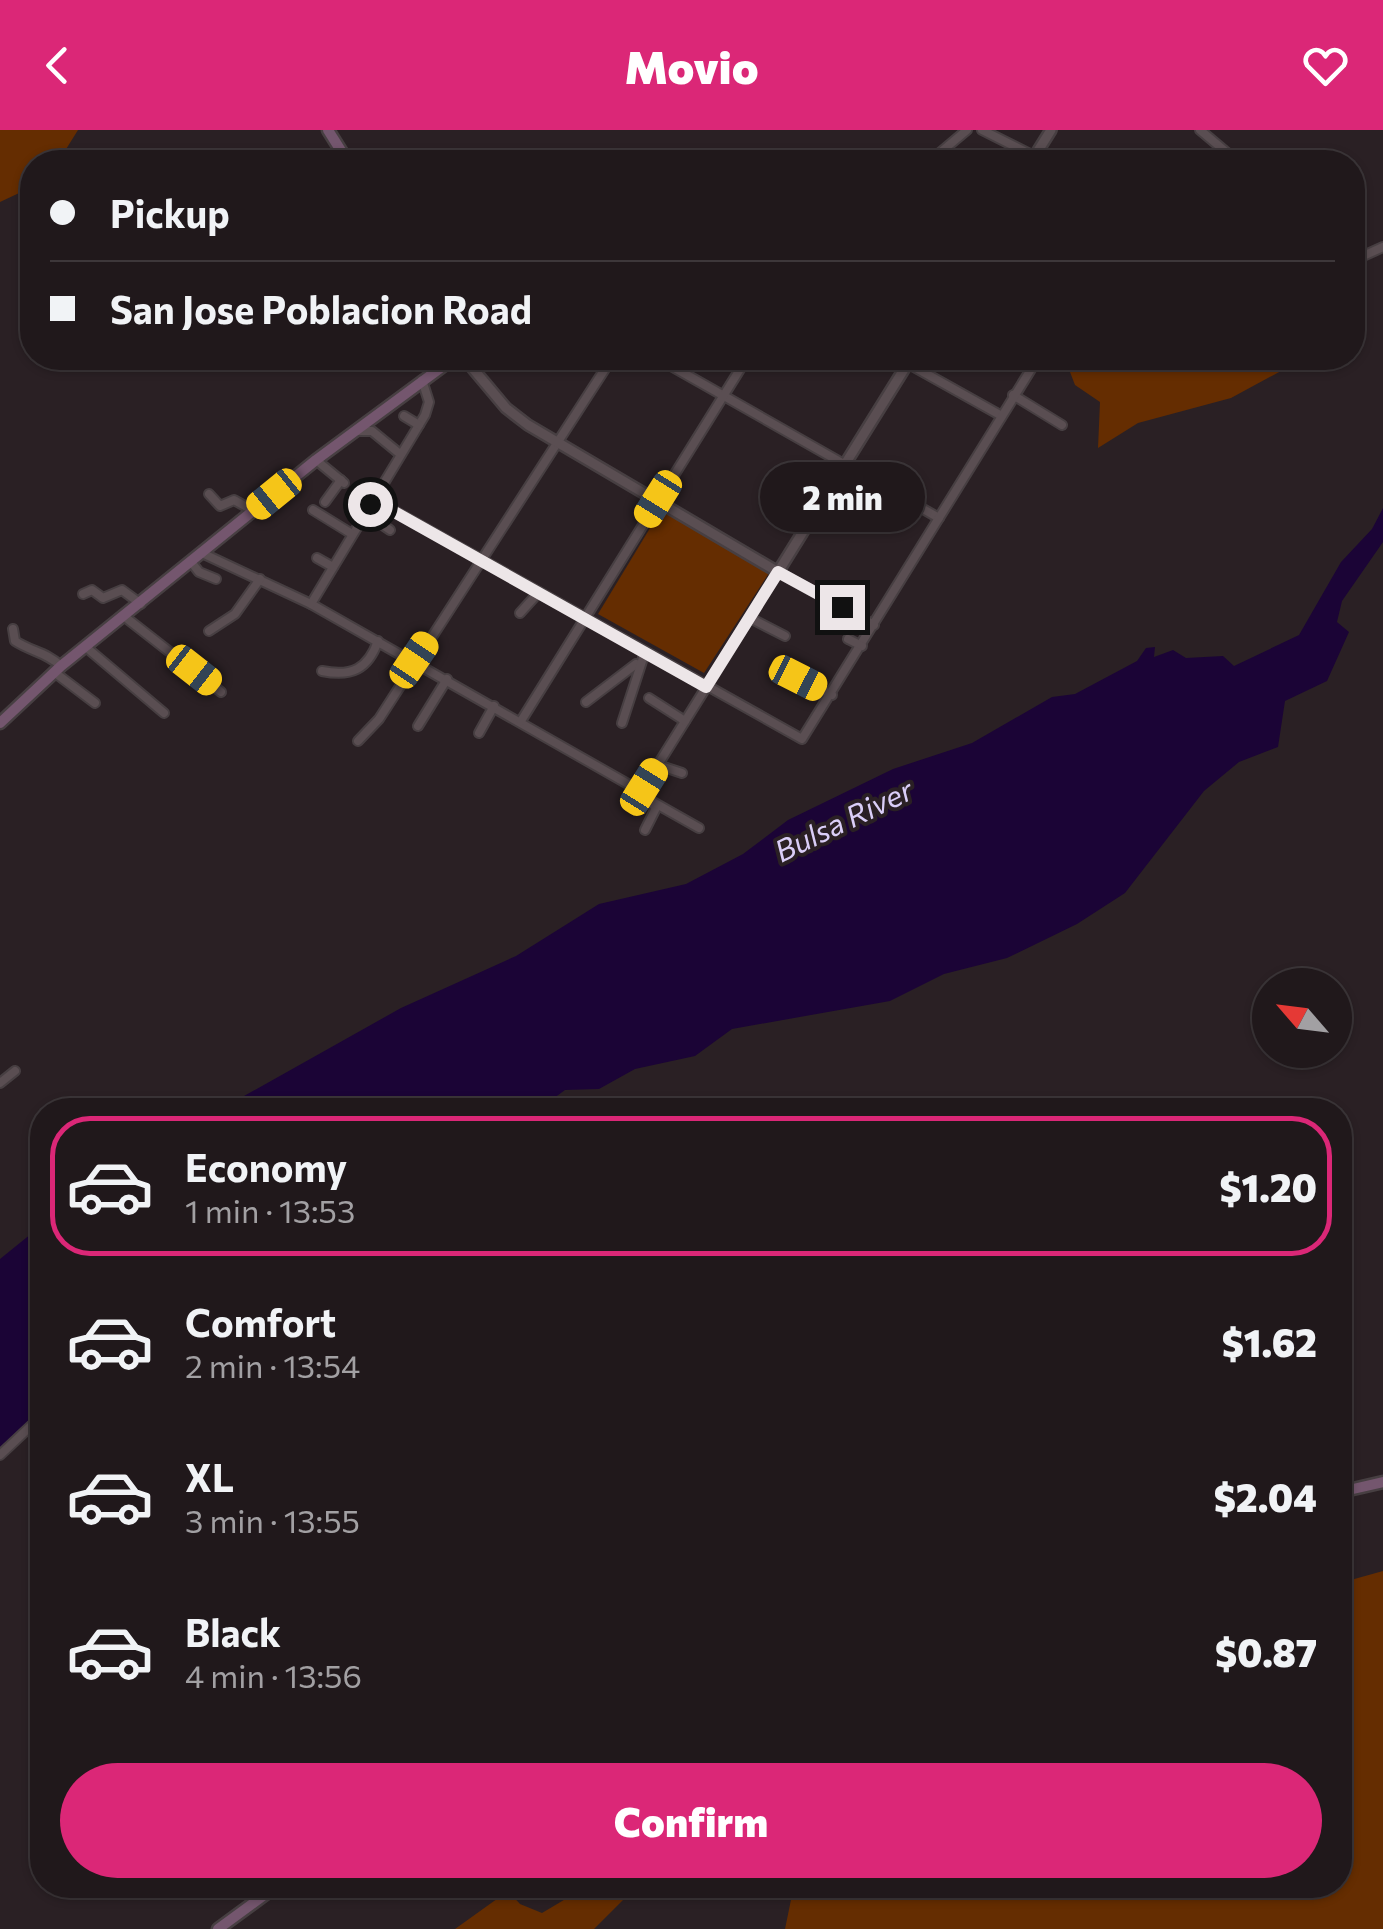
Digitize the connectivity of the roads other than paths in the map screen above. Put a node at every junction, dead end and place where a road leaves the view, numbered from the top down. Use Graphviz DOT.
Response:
graph roads {
  1 [pos="967,130"];
  2 [pos="982,130"];
  3 [pos="1200,130"];
  4 [pos="943,150"];
  5 [pos="1016,150"];
  6 [pos="1224,150"];
  7 [pos="437,370"];
  8 [pos="474,370"];
  9 [pos="604,370"];
  10 [pos="678,370"];
  11 [pos="740,370"];
  12 [pos="900,370"];
  13 [pos="923,370"];
  14 [pos="1030,370"];
  15 [pos="422,380"];
  16 [pos="1013,395"];
  17 [pos="724,396"];
  18 [pos="1000,414"];
  19 [pos="404,416"];
  20 [pos="419,425"];
  21 [pos="1062,425"];
  22 [pos="354,432"];
  23 [pos="556,444"];
  24 [pos="400,454"];
  25 [pos="316,460"];
  26 [pos="846,466"];
  27 [pos="356,493"];
  28 [pos="208,494"];
  29 [pos="658,499"];
  30 [pos="325,502"];
  31 [pos="369,506"];
  32 [pos="254,510"];
  33 [pos="313,510"];
  34 [pos="939,518"];
  35 [pos="390,530"];
  36 [pos="352,534"];
  37 [pos="204,554"];
  38 [pos="317,558"];
  39 [pos="482,559"];
  40 [pos="192,563"];
  41 [pos="333,567"];
  42 [pos="778,572"];
  43 [pos="216,578"];
  44 [pos="260,579"];
  45 [pos="539,592"];
  46 [pos="83,594"];
  47 [pos="141,604"];
  48 [pos="311,604"];
  49 [pos="326,612"];
  50 [pos="520,613"];
  51 [pos="125,617"];
  52 [pos="584,618"];
  53 [pos="750,618"];
  54 [pos="318,622"];
  55 [pos="874,625"];
  56 [pos="13,629"];
  57 [pos="209,632"];
  58 [pos="785,636"];
  59 [pos="848,639"];
  60 [pos="378,640"];
  61 [pos="862,646"];
  62 [pos="87,648"];
  63 [pos="645,652"];
  64 [pos="414,660"];
  65 [pos="639,662"];
  66 [pos="57,669"];
  67 [pos="322,672"];
  68 [pos="798,678"];
  69 [pos="447,679"];
  70 [pos="706,687"];
  71 [pos="221,692"];
  72 [pos="832,696"];
  73 [pos="649,698"];
  74 [pos="586,702"];
  75 [pos="95,703"];
  76 [pos="494,706"];
  77 [pos="164,713"];
  78 [pos="521,721"];
  79 [pos="685,721"];
  80 [pos="0,723"];
  81 [pos="622,723"];
  82 [pos="418,726"];
  83 [pos="479,733"];
  84 [pos="358,741"];
  85 [pos="658,764"];
  86 [pos="682,774"];
  87 [pos="640,790"];
  88 [pos="653,802"];
  89 [pos="699,828"];
  90 [pos="645,830"];
  91 [pos="14,1071"];
  92 [pos="0,1083"];
  93 [pos="30,1426"];
  94 [pos="0,1456"];
  95 [pos="1383,1482"];
  96 [pos="1352,1489"];
  97 [pos="260,1898"];
  98 [pos="218,1929"];
  1 -- 4 [label="street"];
  2 -- 5 [label="street"];
  3 -- 6 [label="street"];
  7 -- 15 [label="main road"];
  8 -- 23 [label="street"];
  9 -- 23 [label="street"];
  10 -- 17 [label="street"];
  11 -- 17 [label="street"];
  12 -- 26 [label="street"];
  13 -- 18 [label="street"];
  14 -- 16 [label="street"];
  15 -- 20 [label="street"];
  15 -- 22 [label="main road"];
  16 -- 18 [label="street"];
  16 -- 21 [label="street"];
  17 -- 26 [label="street"];
  17 -- 29 [label="street"];
  18 -- 34 [label="street"];
  19 -- 20 [label="street"];
  20 -- 24 [label="street"];
  22 -- 24 [label="street"];
  22 -- 25 [label="main road"];
  23 -- 29 [label="street"];
  23 -- 39 [label="street"];
  24 -- 31 [label="street"];
  25 -- 30 [label="street"];
  25 -- 32 [label="main road"];
  26 -- 34 [label="street"];
  26 -- 42 [label="street"];
  27 -- 31 [label="street"];
  28 -- 32 [label="street"];
  29 -- 42 [label="street"];
  29 -- 52 [label="street"];
  31 -- 35 [label="street"];
  31 -- 36 [label="street"];
  31 -- 39 [label="street"];
  32 -- 37 [label="main road"];
  33 -- 36 [label="street"];
  34 -- 55 [label="street"];
  36 -- 41 [label="street"];
  37 -- 40 [label="main road"];
  37 -- 44 [label="street"];
  38 -- 41 [label="street"];
  39 -- 45 [label="street"];
  39 -- 64 [label="street"];
  40 -- 43 [label="street"];
  40 -- 47 [label="main road"];
  41 -- 48 [label="street"];
  42 -- 53 [label="street"];
  42 -- 55 [label="street"];
  44 -- 48 [label="street"];
  44 -- 57 [label="street"];
  45 -- 50 [label="street"];
  45 -- 52 [label="street"];
  46 -- 47 [label="street"];
  47 -- 51 [label="main road"];
  48 -- 49 [label="street"];
  49 -- 54 [label="street"];
  49 -- 60 [label="street"];
  51 -- 62 [label="main road"];
  51 -- 71 [label="street"];
  52 -- 63 [label="street"];
  52 -- 78 [label="street"];
  53 -- 58 [label="street"];
  53 -- 70 [label="street"];
  55 -- 61 [label="street"];
  56 -- 66 [label="street"];
  59 -- 61 [label="street"];
  60 -- 64 [label="street"];
  60 -- 67 [label="street"];
  61 -- 72 [label="street"];
  62 -- 66 [label="main road"];
  62 -- 77 [label="street"];
  63 -- 65 [label="street"];
  63 -- 70 [label="street"];
  64 -- 69 [label="street"];
  64 -- 84 [label="street"];
  65 -- 74 [label="street"];
  65 -- 81 [label="street"];
  66 -- 75 [label="street"];
  66 -- 80 [label="main road"];
  68 -- 72 [label="street"];
  69 -- 76 [label="street"];
  69 -- 82 [label="street"];
  70 -- 72 [label="street"];
  70 -- 79 [label="street"];
  73 -- 79 [label="street"];
  76 -- 78 [label="street"];
  76 -- 83 [label="street"];
  78 -- 87 [label="street"];
  79 -- 85 [label="street"];
  85 -- 86 [label="street"];
  85 -- 87 [label="street"];
  87 -- 88 [label="street"];
  88 -- 89 [label="street"];
  88 -- 90 [label="street"];
  91 -- 92 [label="street"];
  93 -- 94 [label="street"];
  95 -- 96 [label="main road"];
  97 -- 98 [label="main road"];
}
